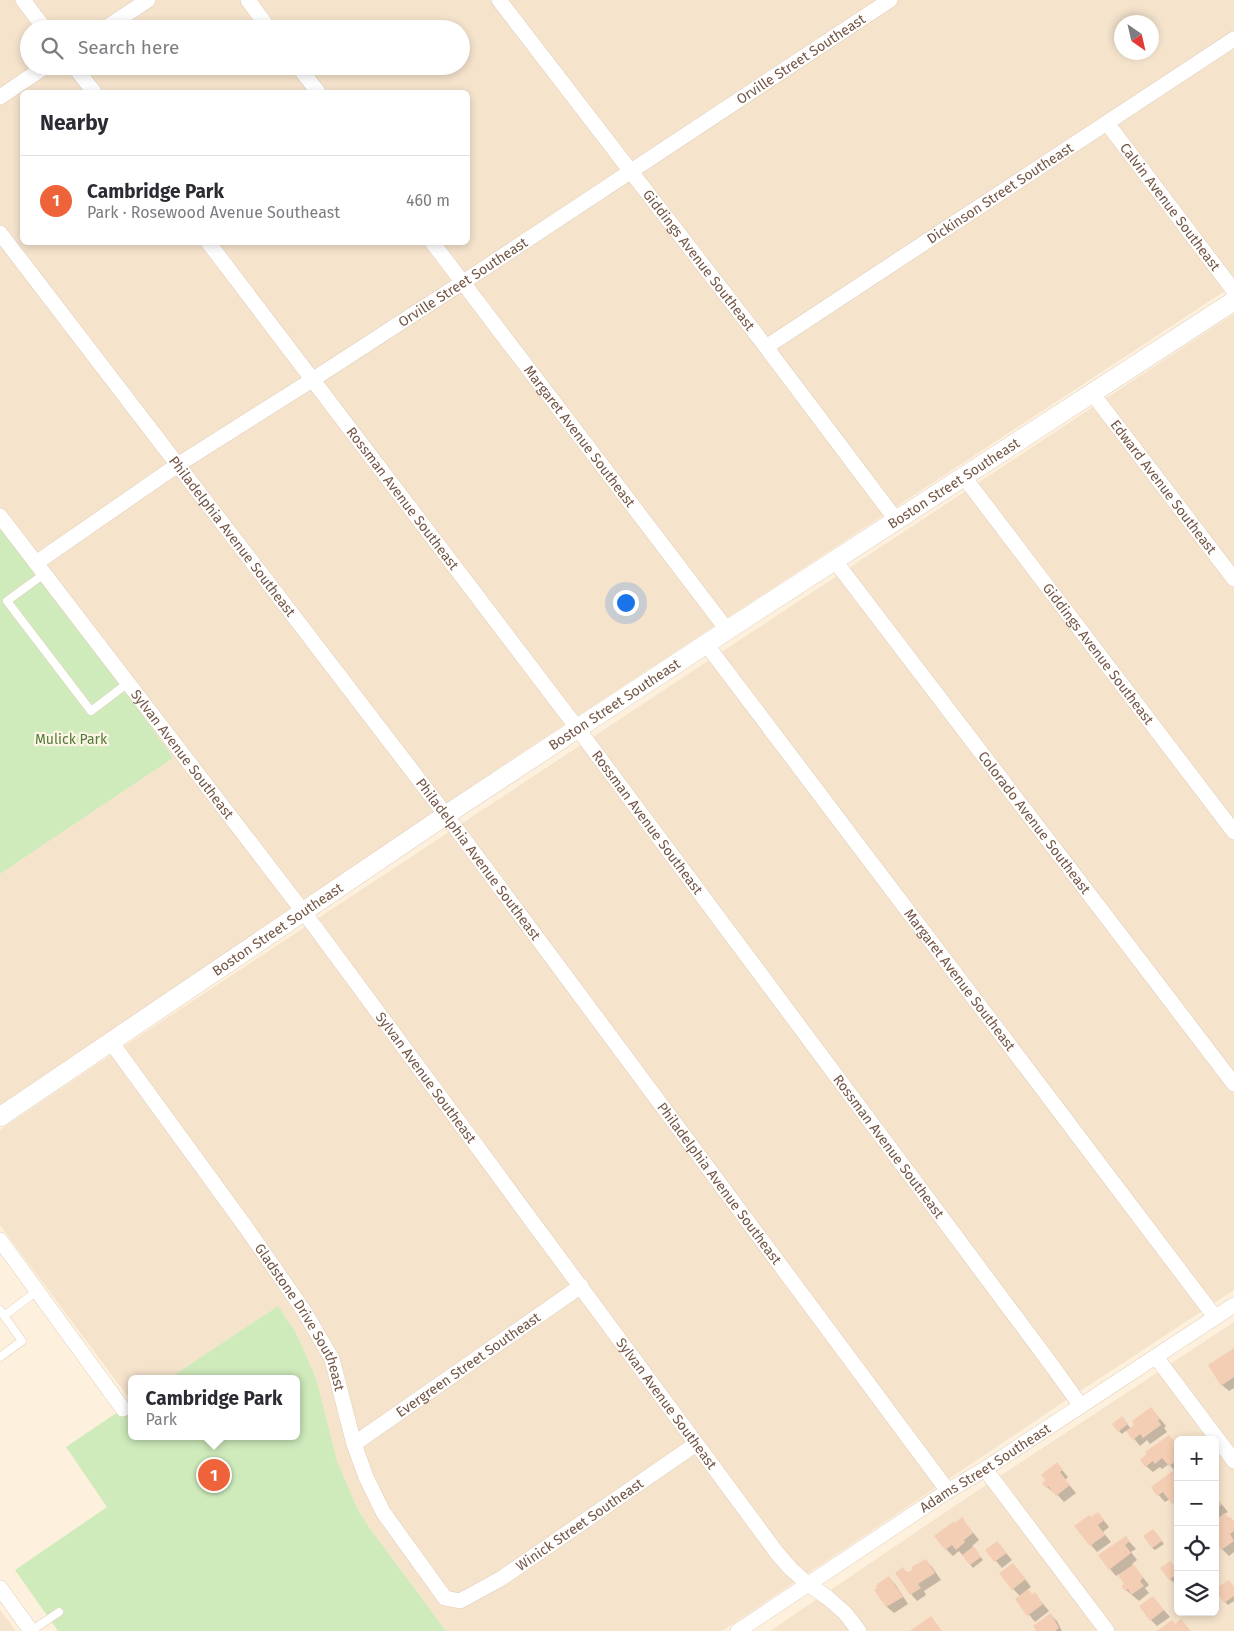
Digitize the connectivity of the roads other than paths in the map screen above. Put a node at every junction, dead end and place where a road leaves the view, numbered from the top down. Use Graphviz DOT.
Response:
graph roads {
  1 [pos="24,0"];
  2 [pos="148,0"];
  3 [pos="248,0"];
  4 [pos="499,0"];
  5 [pos="890,0"];
  6 [pos="38,20"];
  7 [pos="118,20"];
  8 [pos="263,20"];
  9 [pos="1234,39"];
  10 [pos="33,75"];
  11 [pos="81,75"];
  12 [pos="305,75"];
  13 [pos="92,90"];
  14 [pos="316,90"];
  15 [pos="0,97"];
  16 [pos="1107,124"];
  17 [pos="631,171"];
  18 [pos="0,233"];
  19 [pos="210,245"];
  20 [pos="434,245"];
  21 [pos="462,282"];
  22 [pos="1234,291"];
  23 [pos="1234,302"];
  24 [pos="766,347"];
  25 [pos="312,380"];
  26 [pos="1092,393"];
  27 [pos="178,464"];
  28 [pos="964,477"];
  29 [pos="0,516"];
  30 [pos="897,521"];
  31 [pos="835,561"];
  32 [pos="40,568"];
  33 [pos="1234,579"];
  34 [pos="728,631"];
  35 [pos="706,644"];
  36 [pos="128,683"];
  37 [pos="578,729"];
  38 [pos="446,815"];
  39 [pos="1234,832"];
  40 [pos="304,912"];
  41 [pos="111,1042"];
  42 [pos="1234,1084"];
  43 [pos="0,1116"];
  44 [pos="0,1240"];
  45 [pos="581,1286"];
  46 [pos="37,1291"];
  47 [pos="1234,1304"];
  48 [pos="2,1313"];
  49 [pos="1215,1317"];
  50 [pos="0,1357"];
  51 [pos="1156,1357"];
  52 [pos="1081,1406"];
  53 [pos="122,1409"];
  54 [pos="354,1444"];
  55 [pos="696,1444"];
  56 [pos="1234,1461"];
  57 [pos="985,1469"];
  58 [pos="948,1491"];
  59 [pos="808,1584"];
  60 [pos="0,1588"];
  61 [pos="460,1601"];
  62 [pos="59,1612"];
  63 [pos="31,1631"];
  64 [pos="738,1631"];
  65 [pos="859,1631"];
  66 [pos="1107,1631"];
  1 -- 6 [label="street"];
  2 -- 7 [label="street"];
  3 -- 8 [label="street"];
  4 -- 17 [label="street, Giddings Avenue Southeast"];
  5 -- 17 [label="street, Orville Street Southeast"];
  9 -- 16 [label="street, Dickinson Street Southeast"];
  10 -- 15 [label="street"];
  11 -- 13 [label="street"];
  12 -- 14 [label="street"];
  16 -- 22 [label="street, Calvin Avenue Southeast"];
  16 -- 24 [label="street, Dickinson Street Southeast"];
  17 -- 21 [label="street, Orville Street Southeast"];
  17 -- 24 [label="street, Giddings Avenue Southeast"];
  18 -- 27 [label="street, Philadelphia Avenue Southeast"];
  19 -- 25 [label="street, Rossman Avenue Southeast"];
  20 -- 21 [label="street, Margaret Avenue Southeast"];
  21 -- 25 [label="street, Orville Street Southeast"];
  21 -- 34 [label="street, Margaret Avenue Southeast"];
  23 -- 26 [label="street, Boston Street Southeast"];
  24 -- 30 [label="street, Giddings Avenue Southeast"];
  25 -- 27 [label="street, Orville Street Southeast"];
  25 -- 37 [label="street, Rossman Avenue Southeast"];
  26 -- 28 [label="street, Boston Street Southeast"];
  26 -- 33 [label="street, Edward Avenue Southeast"];
  27 -- 32 [label="street, Orville Street Southeast"];
  27 -- 38 [label="street, Philadelphia Avenue Southeast"];
  28 -- 30 [label="street, Boston Street Southeast"];
  28 -- 39 [label="street, Giddings Avenue Southeast"];
  29 -- 32 [label="street, Sylvan Avenue Southeast"];
  30 -- 31 [label="street, Boston Street Southeast"];
  31 -- 34 [label="street, Boston Street Southeast"];
  31 -- 42 [label="street, Colorado Avenue Southeast"];
  32 -- 36 [label="street, Sylvan Avenue Southeast"];
  32 -- 36 [label="lane"];
  34 -- 35 [label="street, Boston Street Southeast"];
  35 -- 37 [label="street, Boston Street Southeast"];
  35 -- 49 [label="street, Margaret Avenue Southeast"];
  36 -- 40 [label="street, Sylvan Avenue Southeast"];
  37 -- 38 [label="street, Boston Street Southeast"];
  37 -- 52 [label="street, Rossman Avenue Southeast"];
  38 -- 40 [label="street, Boston Street Southeast"];
  38 -- 58 [label="street, Philadelphia Avenue Southeast"];
  40 -- 41 [label="street, Boston Street Southeast"];
  40 -- 45 [label="street, Sylvan Avenue Southeast"];
  41 -- 43 [label="street, Boston Street Southeast"];
  41 -- 54 [label="street, Gladstone Drive Southeast"];
  44 -- 46 [label="street"];
  45 -- 54 [label="street, Evergreen Street Southeast"];
  45 -- 55 [label="street, Sylvan Avenue Southeast"];
  46 -- 48 [label="lane"];
  46 -- 53 [label="street"];
  47 -- 49 [label="street, Adams Street Southeast"];
  48 -- 50 [label="lane"];
  49 -- 51 [label="street, Adams Street Southeast"];
  51 -- 52 [label="street, Adams Street Southeast"];
  51 -- 56 [label="street"];
  52 -- 57 [label="street, Adams Street Southeast"];
  54 -- 61 [label="street, Gladstone Drive Southeast"];
  55 -- 59 [label="street, Sylvan Avenue Southeast"];
  55 -- 61 [label="street, Winick Street Southeast"];
  57 -- 58 [label="street, Adams Street Southeast"];
  57 -- 66 [label="street"];
  58 -- 59 [label="street, Adams Street Southeast"];
  59 -- 64 [label="street, Adams Street Southeast"];
  59 -- 65 [label="street, Sylvan Avenue Southeast"];
  60 -- 63 [label="street"];
  62 -- 63 [label="lane"];
}
